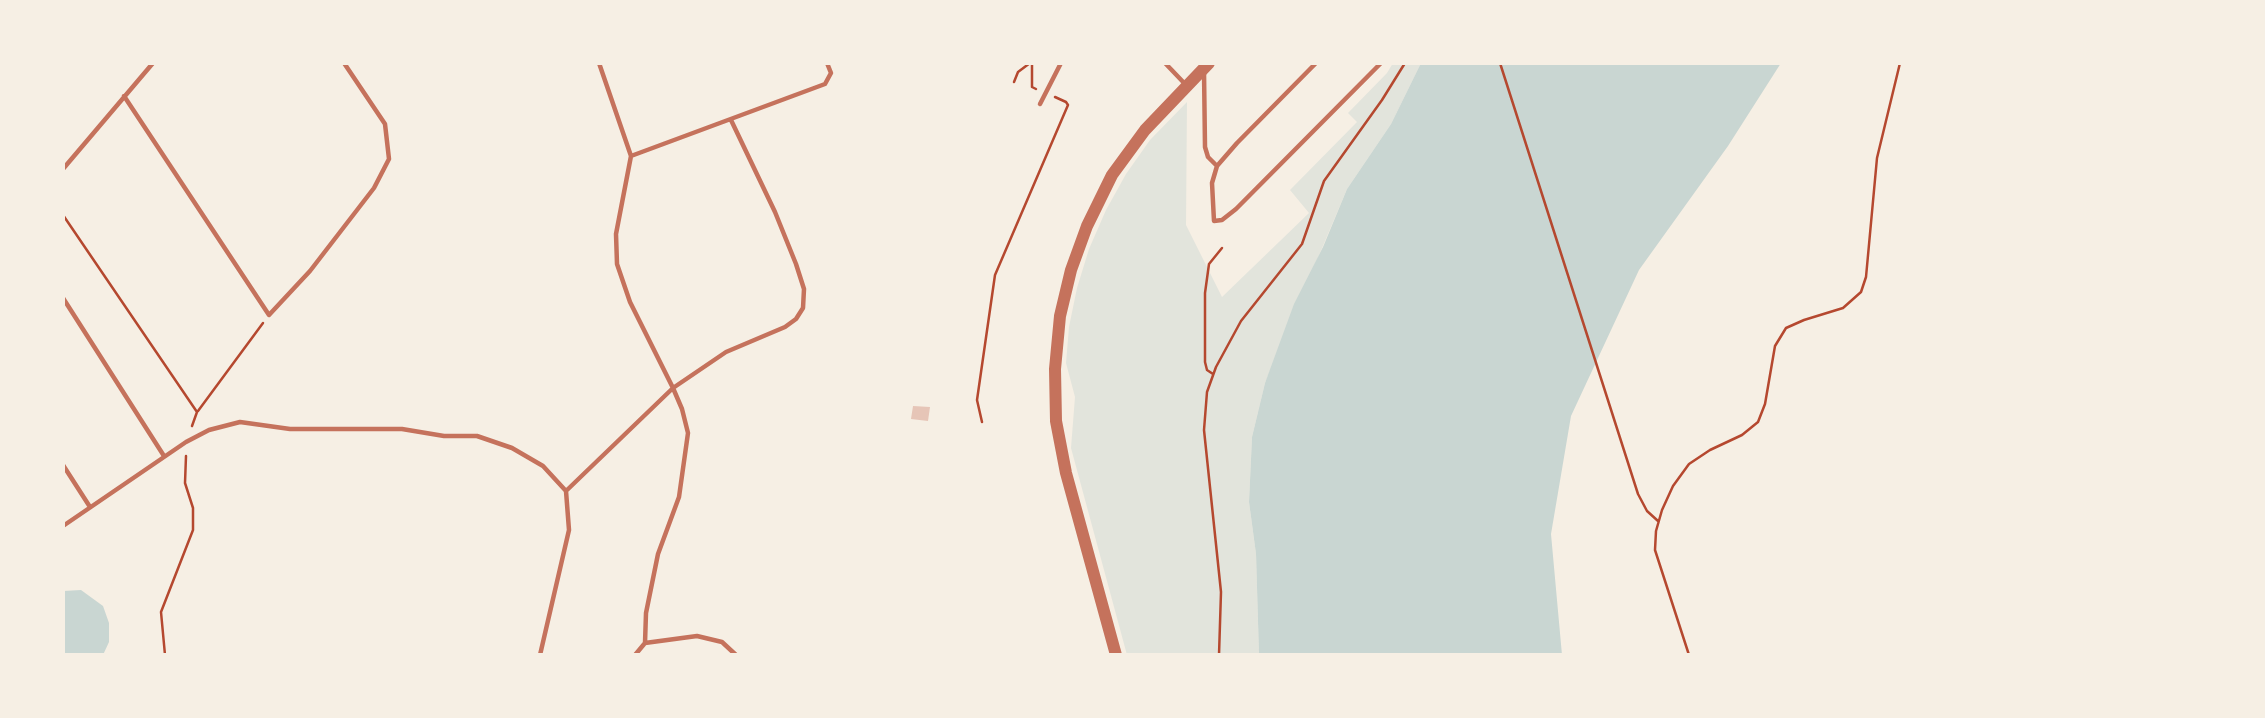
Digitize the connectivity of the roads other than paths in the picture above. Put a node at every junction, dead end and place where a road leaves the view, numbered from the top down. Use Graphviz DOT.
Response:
graph roads {
  1 [pos="153,63"];
  2 [pos="344,63"];
  3 [pos="600,63"];
  4 [pos="827,63"];
  5 [pos="1061,63"];
  6 [pos="1165,63"];
  7 [pos="1207,63"];
  8 [pos="1317,63"];
  9 [pos="1381,63"];
  10 [pos="1186,85"];
  11 [pos="124,96"];
  12 [pos="1040,104"];
  13 [pos="730,120"];
  14 [pos="631,156"];
  15 [pos="1217,166"];
  16 [pos="63,169"];
  17 [pos="63,298"];
  18 [pos="673,388"];
  19 [pos="164,456"];
  20 [pos="63,466"];
  21 [pos="566,491"];
  22 [pos="90,507"];
  23 [pos="63,526"];
  24 [pos="645,643"];
  25 [pos="540,655"];
  26 [pos="635,655"];
  27 [pos="736,655"];
  28 [pos="1116,655"];
  1 -- 11 [label="lane"];
  2 -- 11 [label="lane"];
  3 -- 14 [label="lane"];
  4 -- 13 [label="lane"];
  5 -- 12 [label="lane"];
  6 -- 10 [label="lane"];
  7 -- 10 [label="street"];
  7 -- 15 [label="lane"];
  8 -- 15 [label="lane"];
  9 -- 15 [label="lane"];
  10 -- 28 [label="street"];
  11 -- 16 [label="lane"];
  13 -- 14 [label="lane"];
  13 -- 18 [label="lane"];
  14 -- 18 [label="lane"];
  17 -- 19 [label="lane"];
  18 -- 21 [label="lane"];
  18 -- 24 [label="lane"];
  19 -- 21 [label="lane"];
  19 -- 22 [label="lane"];
  20 -- 22 [label="lane"];
  21 -- 25 [label="lane"];
  22 -- 23 [label="lane"];
  24 -- 26 [label="lane"];
  24 -- 27 [label="lane"];
}
